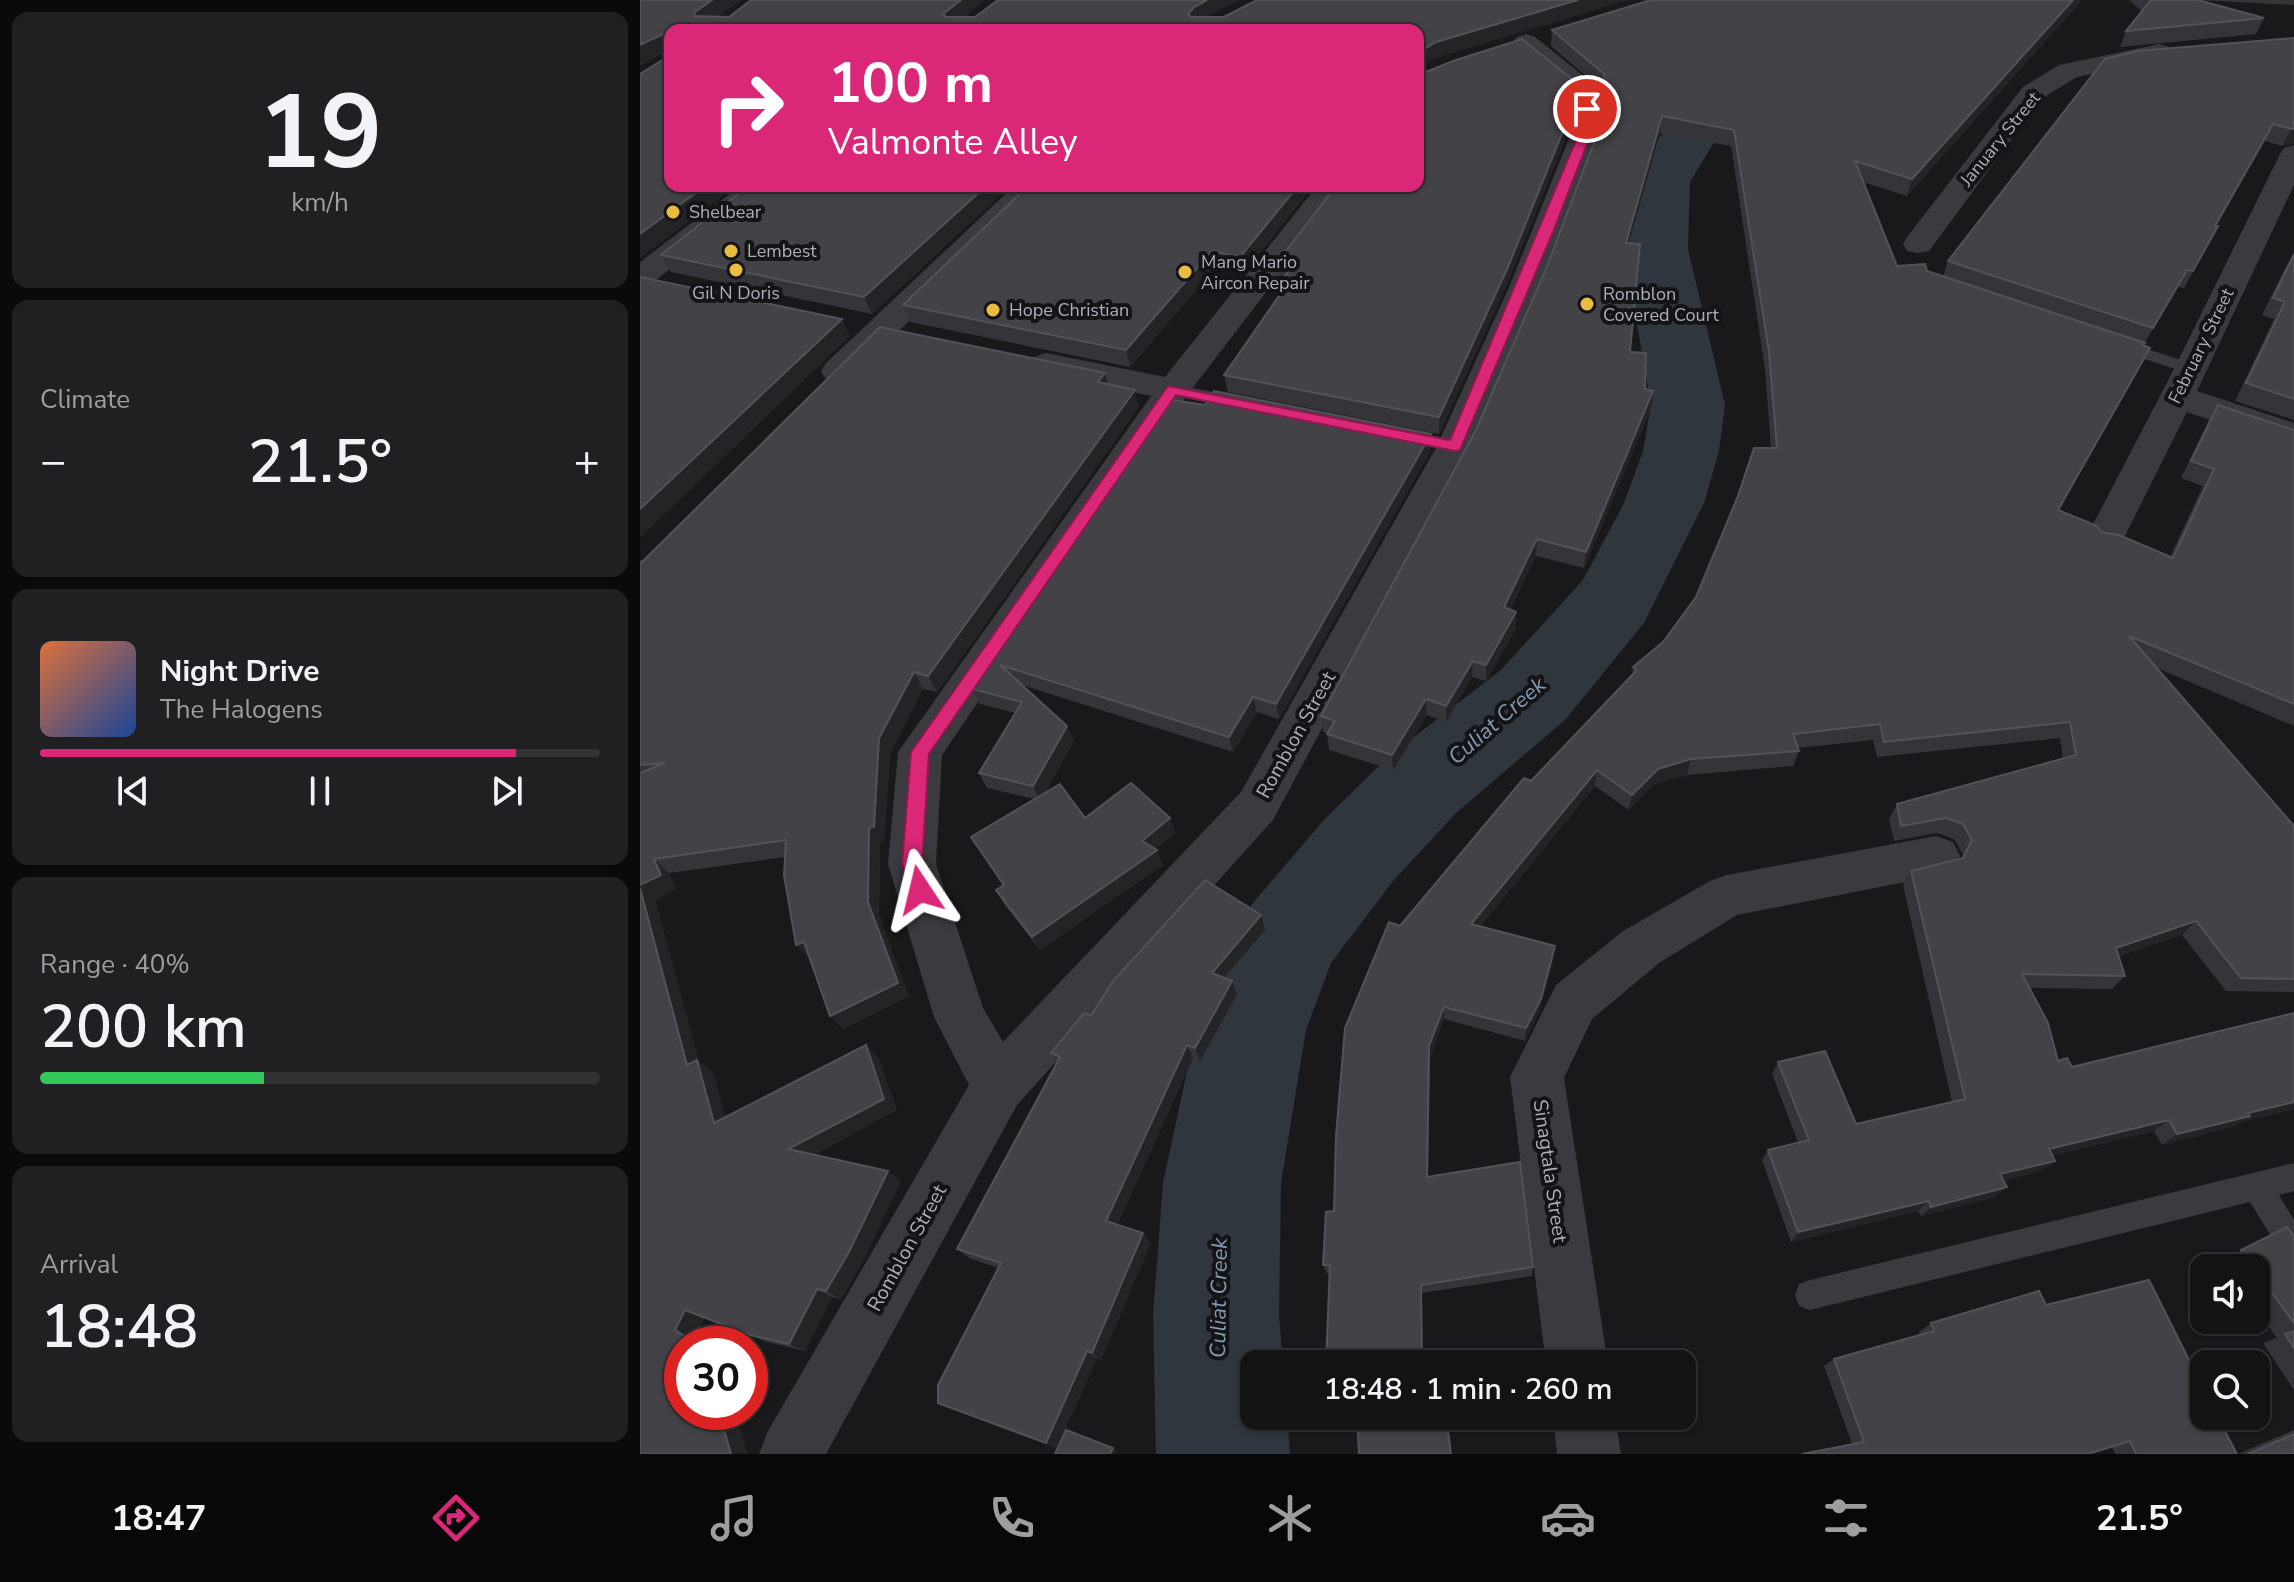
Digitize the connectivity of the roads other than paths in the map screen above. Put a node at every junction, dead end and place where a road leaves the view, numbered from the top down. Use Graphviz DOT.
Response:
graph roads {
  1 [pos="1528,42"];
  2 [pos="2185,50"];
  3 [pos="2294,154"];
  4 [pos="751,192"];
  5 [pos="1025,192"];
  6 [pos="1327,192"];
  7 [pos="1918,244"];
  8 [pos="640,278"];
  9 [pos="685,288"];
  10 [pos="2104,340"];
  11 [pos="1018,358"];
  12 [pos="2184,382"];
  13 [pos="1173,390"];
  14 [pos="814,394"];
  15 [pos="1251,405"];
  16 [pos="2294,436"];
  17 [pos="2106,536"];
  18 [pos="1936,856"];
  19 [pos="998,1086"];
  20 [pos="2294,1177"];
  21 [pos="2257,1186"];
  22 [pos="2294,1247"];
  23 [pos="1810,1295"];
  24 [pos="1575,1350"];
  25 [pos="1586,1430"];
  26 [pos="791,1454"];
  27 [pos="1589,1454"];
  1 -- 19 [label="street, Romblon Street"];
  2 -- 7 [label="street, January Street"];
  3 -- 12 [label="street, February Street"];
  4 -- 8 [label="street"];
  5 -- 14 [label="street"];
  6 -- 13 [label="street"];
  8 -- 9 [label="street"];
  10 -- 12 [label="lane"];
  11 -- 13 [label="street"];
  12 -- 16 [label="street"];
  12 -- 17 [label="street, February Street"];
  13 -- 15 [label="lane"];
  13 -- 19 [label="street"];
  18 -- 24 [label="street, Sinagtala Street"];
  19 -- 26 [label="street, Romblon Street"];
  20 -- 21 [label="lane"];
  21 -- 22 [label="lane"];
  21 -- 23 [label="lane"];
  25 -- 27 [label="street"];
}
